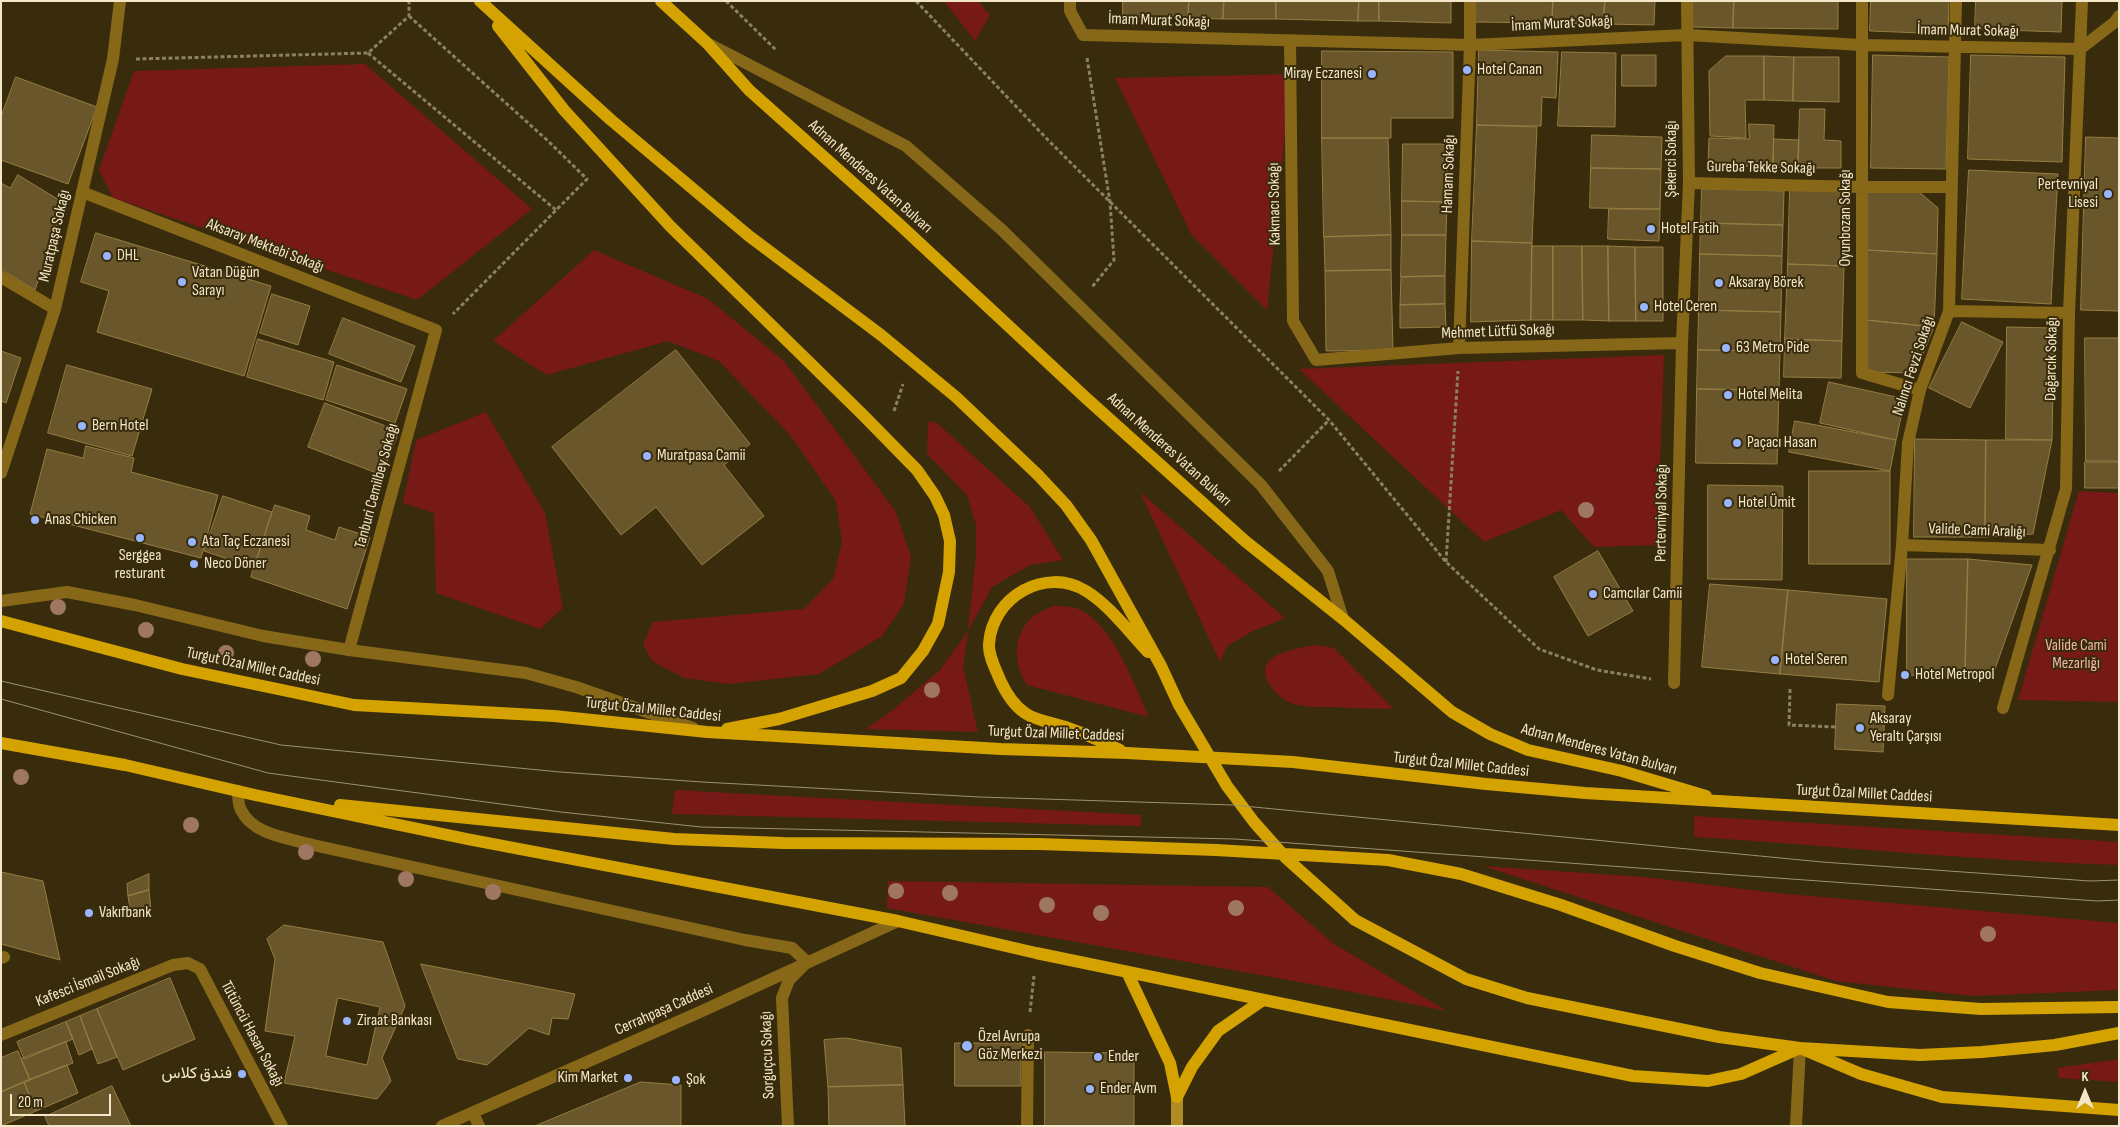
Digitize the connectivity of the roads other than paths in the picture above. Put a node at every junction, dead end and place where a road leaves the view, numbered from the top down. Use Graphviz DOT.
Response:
graph roads {
  1 [pos="120,1"];
  2 [pos="479,1"];
  3 [pos="661,1"];
  4 [pos="1070,1"];
  5 [pos="1470,1"];
  6 [pos="1687,1"];
  7 [pos="1862,1"];
  8 [pos="1956,1"];
  9 [pos="2082,1"];
  10 [pos="2119,16"];
  11 [pos="1687,35"];
  12 [pos="1290,42"];
  13 [pos="708,43"];
  14 [pos="1470,45"];
  15 [pos="1861,46"];
  16 [pos="1956,47"];
  17 [pos="2080,49"];
  18 [pos="1689,183"];
  19 [pos="1862,187"];
  20 [pos="1952,187"];
  21 [pos="82,192"];
  22 [pos="1,277"];
  23 [pos="55,309"];
  24 [pos="1950,311"];
  25 [pos="2069,313"];
  26 [pos="436,330"];
  27 [pos="1682,343"];
  28 [pos="1459,348"];
  29 [pos="1316,360"];
  30 [pos="1920,390"];
  31 [pos="1,473"];
  32 [pos="1902,545"];
  33 [pos="2050,550"];
  34 [pos="1,601"];
  35 [pos="1343,619"];
  36 [pos="1,621"];
  37 [pos="349,650"];
  38 [pos="1161,666"];
  39 [pos="1674,683"];
  40 [pos="1888,694"];
  41 [pos="2003,708"];
  42 [pos="708,732"];
  43 [pos="1,743"];
  44 [pos="1127,753"];
  45 [pos="238,791"];
  46 [pos="255,795"];
  47 [pos="1727,803"];
  48 [pos="2119,825"];
  49 [pos="898,921"];
  50 [pos="807,962"];
  51 [pos="188,963"];
  52 [pos="1127,972"];
  53 [pos="1262,1000"];
  54 [pos="2119,1008"];
  55 [pos="2119,1033"];
  56 [pos="1,1034"];
  57 [pos="1028,1036"];
  58 [pos="1800,1048"];
  59 [pos="1177,1096"];
  60 [pos="2119,1110"];
  61 [pos="473,1113"];
  62 [pos="282,1126"];
  63 [pos="442,1126"];
  64 [pos="479,1126"];
  65 [pos="788,1126"];
  66 [pos="1026,1126"];
  67 [pos="1177,1126"];
  68 [pos="1796,1126"];
  1 -- 21 [label="street, Muratpaşa Sokağı"];
  2 -- 38 [label="main road"];
  2 -- 42 [label="main road"];
  3 -- 13 [label="main road, Adnan Menderes Vatan Bulvarı"];
  4 -- 12 [label="street, İmam Murat Sokağı"];
  5 -- 14 [label="street, Hamam Sokağı"];
  6 -- 11 [label="street, Şekerci Sokağı"];
  7 -- 15 [label="street, Oyunbozan Sokağı"];
  8 -- 16 [label="street, Nalıncı Fevzi Sokağı"];
  9 -- 17 [label="street, Dağarcık Sokağı"];
  10 -- 17 [label="street"];
  11 -- 14 [label="street, İmam Murat Sokağı"];
  11 -- 15 [label="street, İmam Murat Sokağı"];
  11 -- 18 [label="street, Şekerci Sokağı"];
  12 -- 14 [label="street, İmam Murat Sokağı"];
  12 -- 29 [label="street, Kakmacı Sokağı"];
  13 -- 35 [label="main road, Adnan Menderes Vatan Bulvarı"];
  13 -- 35 [label="street"];
  14 -- 28 [label="street, Hamam Sokağı"];
  15 -- 16 [label="street, İmam Murat Sokağı"];
  15 -- 19 [label="street, Oyunbozan Sokağı"];
  16 -- 17 [label="street, İmam Murat Sokağı"];
  16 -- 20 [label="street, Nalıncı Fevzi Sokağı"];
  17 -- 25 [label="street, Dağarcık Sokağı"];
  18 -- 19 [label="street, Gureba Tekke Sokağı"];
  18 -- 27 [label="street, Şekerci Sokağı"];
  19 -- 20 [label="street, Gureba Tekke Sokağı"];
  19 -- 30 [label="street, Oyunbozan Sokağı"];
  20 -- 24 [label="street, Nalıncı Fevzi Sokağı"];
  21 -- 23 [label="street, Muratpaşa Sokağı"];
  21 -- 26 [label="street, Aksaray Mektebi Sokağı"];
  22 -- 23 [label="street"];
  23 -- 31 [label="street, Muratpaşa Sokağı"];
  24 -- 25 [label="street"];
  24 -- 30 [label="street, Nalıncı Fevzi Sokağı"];
  25 -- 33 [label="street, Dağarcık Sokağı"];
  26 -- 37 [label="street, Tanburi Cemilbey Sokağı"];
  27 -- 28 [label="street, Mehmet Lütfü Sokağı"];
  27 -- 39 [label="street, Pertevniyal Sokağı"];
  28 -- 29 [label="street, Mehmet Lütfü Sokağı"];
  30 -- 32 [label="street, Nalıncı Fevzi Sokağı"];
  32 -- 33 [label="street, Valide Cami Aralığı"];
  32 -- 40 [label="street, Nalıncı Fevzi Sokağı"];
  33 -- 41 [label="street, Dağarcık Sokağı"];
  34 -- 37 [label="street"];
  35 -- 47 [label="main road, Adnan Menderes Vatan Bulvarı"];
  36 -- 42 [label="main road, Turgut Özal Millet Caddesi"];
  37 -- 42 [label="street"];
  38 -- 44 [label="main road"];
  38 -- 58 [label="main road"];
  42 -- 44 [label="main road, Turgut Özal Millet Caddesi"];
  43 -- 45 [label="main road"];
  44 -- 47 [label="main road, Turgut Özal Millet Caddesi"];
  45 -- 46 [label="main road"];
  45 -- 50 [label="street"];
  46 -- 49 [label="main road"];
  46 -- 54 [label="main road"];
  47 -- 48 [label="main road, Turgut Özal Millet Caddesi"];
  49 -- 50 [label="street, Cerrahpașa Caddesi"];
  49 -- 52 [label="main road"];
  50 -- 61 [label="street, Cerrahpașa Caddesi"];
  50 -- 65 [label="street, Sorguçcu Sokağı"];
  51 -- 56 [label="street, Kafesci İsmail Sokağı"];
  51 -- 62 [label="street, Tütüncü Hasan Sokağı"];
  52 -- 53 [label="main road"];
  52 -- 59 [label="main road"];
  53 -- 58 [label="main road"];
  53 -- 59 [label="main road"];
  55 -- 58 [label="main road"];
  57 -- 66 [label="street"];
  58 -- 60 [label="main road"];
  58 -- 68 [label="street"];
  59 -- 67 [label="main road"];
  61 -- 63 [label="street, Cerrahpașa Caddesi"];
  61 -- 64 [label="street"];
}
